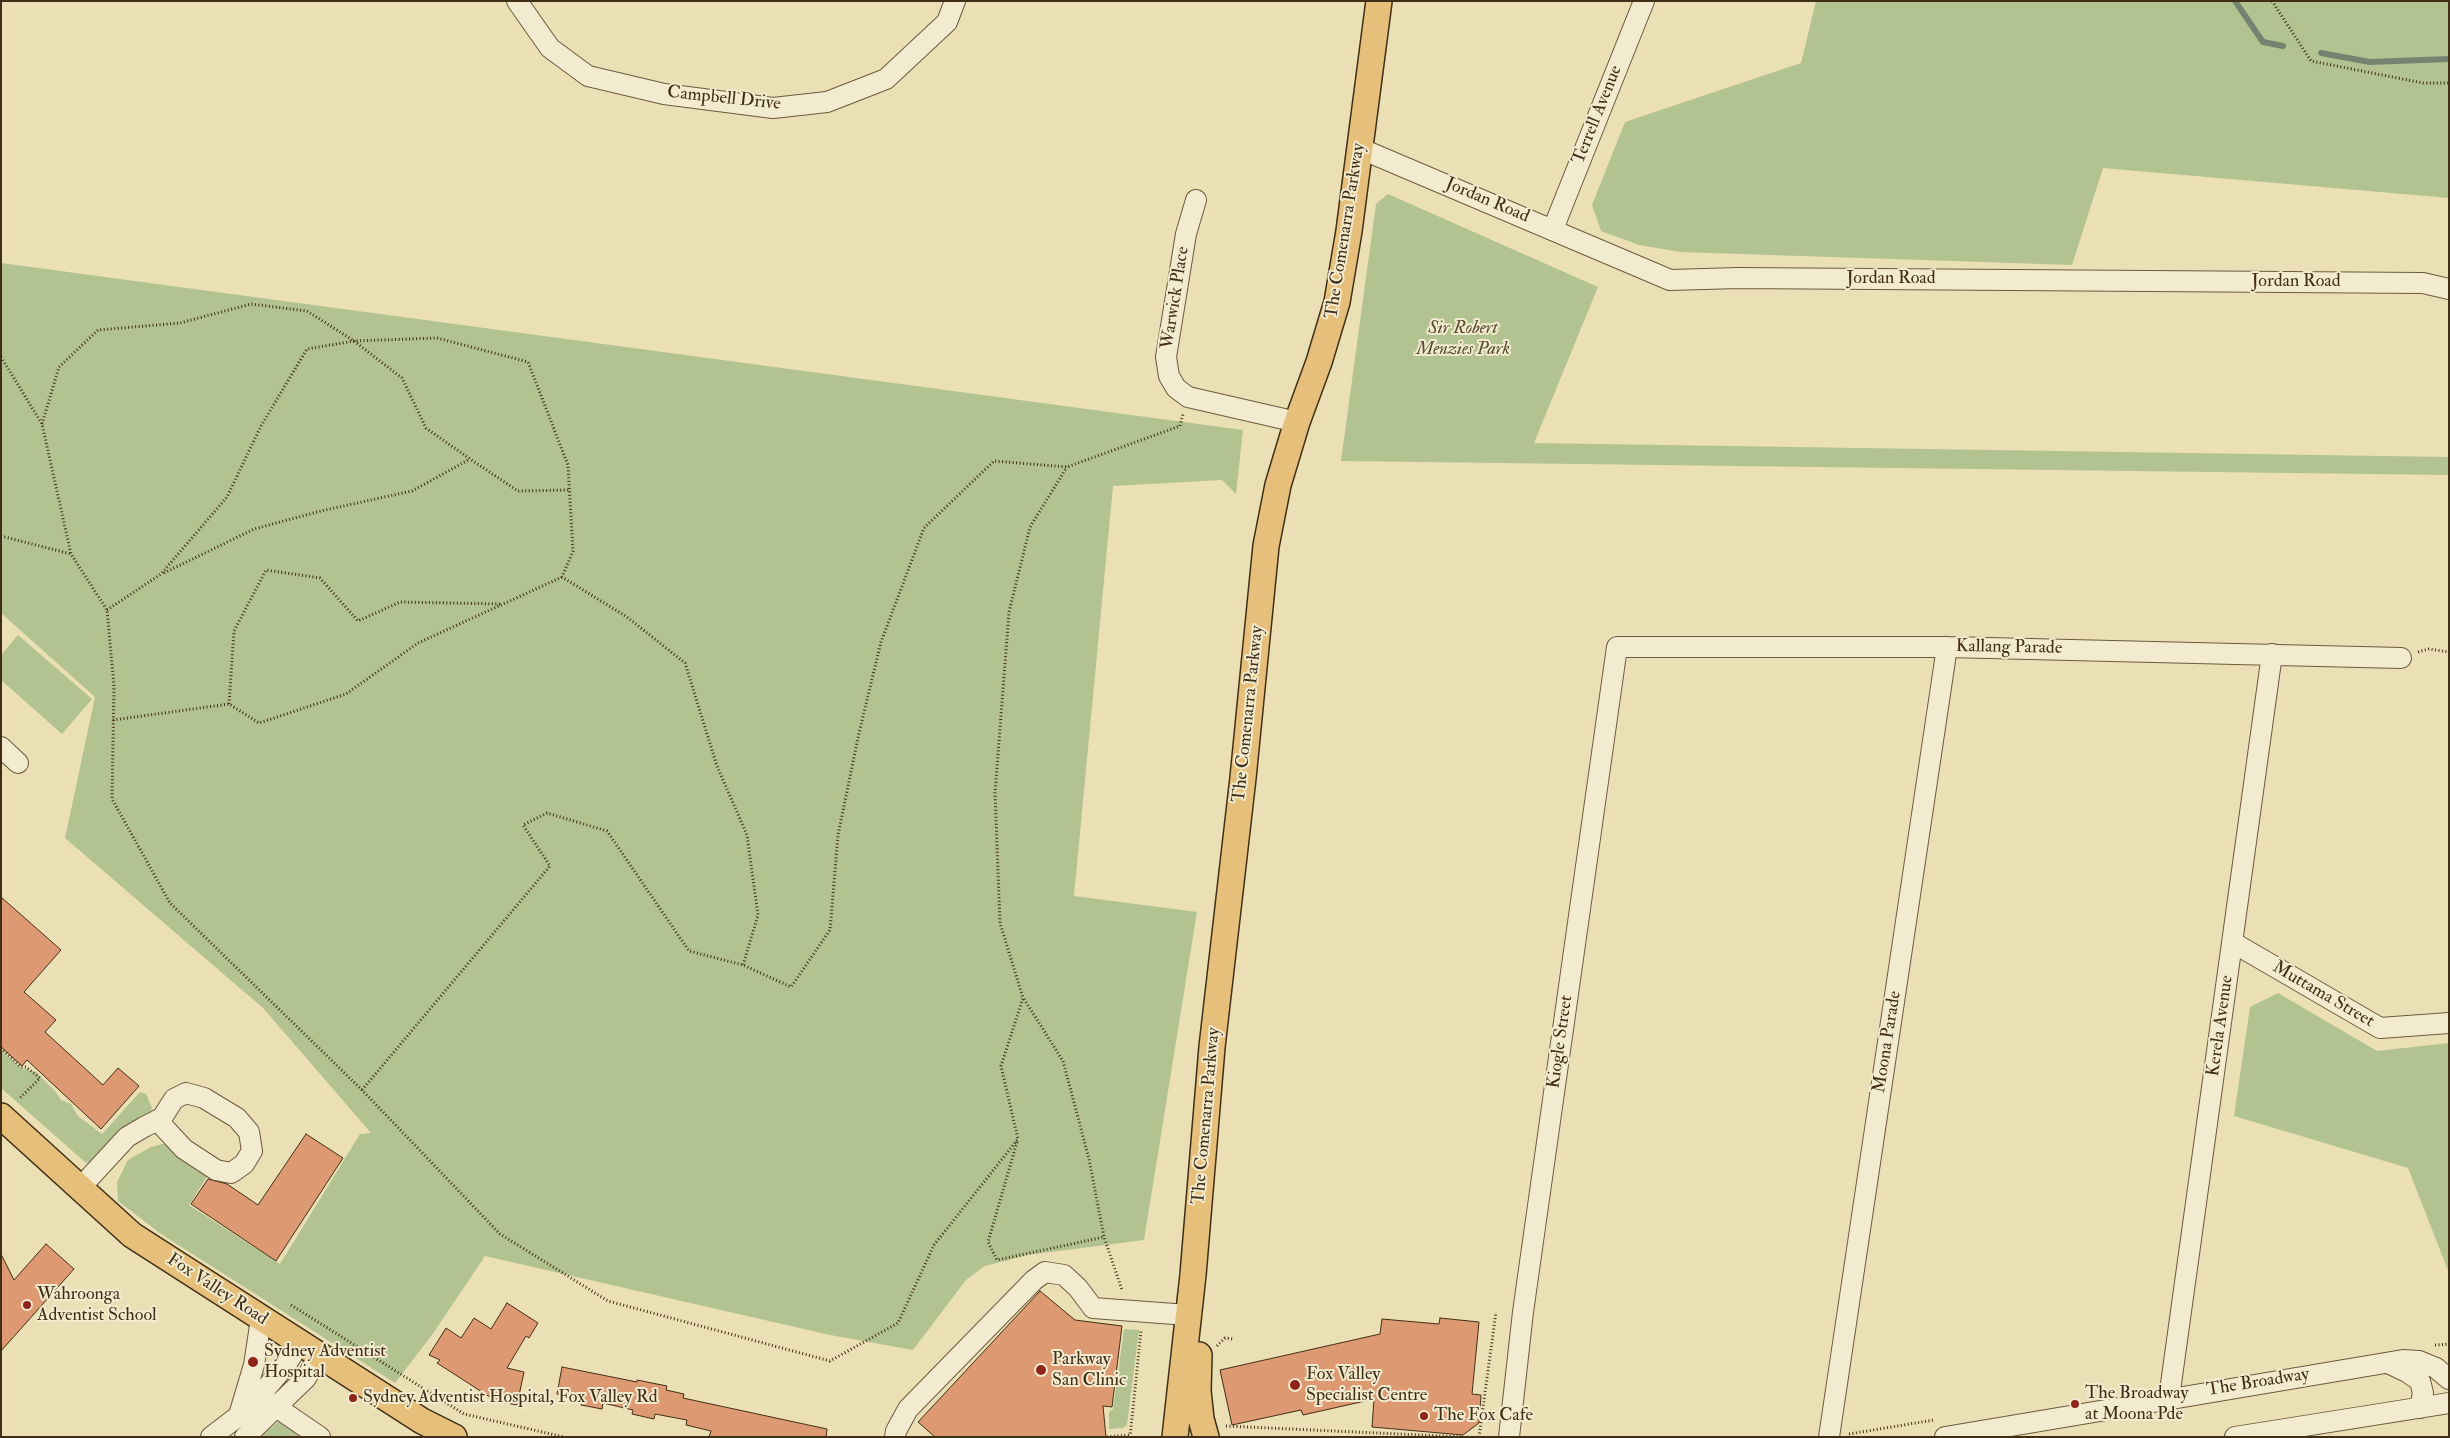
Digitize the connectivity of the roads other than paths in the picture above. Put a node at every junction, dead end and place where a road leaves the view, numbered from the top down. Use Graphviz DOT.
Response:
graph roads {
  1 [pos="517,1"];
  2 [pos="955,1"];
  3 [pos="1379,1"];
  4 [pos="1644,1"];
  5 [pos="1360,148"];
  6 [pos="1196,200"];
  7 [pos="1553,229"];
  8 [pos="2449,289"];
  9 [pos="1297,422"];
  10 [pos="1617,647"];
  11 [pos="1947,647"];
  12 [pos="2272,654"];
  13 [pos="2401,658"];
  14 [pos="1,747"];
  15 [pos="18,762"];
  16 [pos="2232,942"];
  17 [pos="2449,1023"];
  18 [pos="1,1116"];
  19 [pos="161,1118"];
  20 [pos="80,1188"];
  21 [pos="1193,1275"];
  22 [pos="1188,1315"];
  23 [pos="261,1318"];
  24 [pos="310,1349"];
  25 [pos="2386,1362"];
  26 [pos="2449,1379"];
  27 [pos="2169,1398"];
  28 [pos="268,1401"];
  29 [pos="2449,1403"];
  30 [pos="2420,1408"];
  31 [pos="239,1415"];
  32 [pos="1213,1431"];
  33 [pos="211,1437"];
  34 [pos="245,1437"];
  35 [pos="320,1437"];
  36 [pos="454,1437"];
  37 [pos="895,1437"];
  38 [pos="1175,1437"];
  39 [pos="1509,1437"];
  40 [pos="1829,1437"];
  41 [pos="1945,1437"];
  42 [pos="2234,1437"];
  1 -- 2 [label="street, Campbell Drive"];
  3 -- 5 [label="main road, The Comenarra Parkway"];
  4 -- 7 [label="street, Terrell Avenue"];
  5 -- 7 [label="street, Jordan Road"];
  5 -- 9 [label="main road, The Comenarra Parkway"];
  6 -- 9 [label="street, Warwick Place"];
  7 -- 8 [label="street, Jordan Road"];
  9 -- 21 [label="main road, The Comenarra Parkway"];
  10 -- 11 [label="street, Kallang Parade"];
  10 -- 39 [label="street, Kiogle Street"];
  11 -- 12 [label="street, Kallang Parade"];
  11 -- 40 [label="street, Moona Parade"];
  12 -- 13 [label="street, Kallang Parade"];
  12 -- 16 [label="street, Kerela Avenue"];
  14 -- 15 [label="street"];
  16 -- 17 [label="street, Muttama Street"];
  16 -- 27 [label="street, Kerela Avenue"];
  18 -- 20 [label="main road, Fox Valley Road"];
  19 -- 20 [label="street"];
  20 -- 23 [label="main road, Fox Valley Road"];
  21 -- 22 [label="main road, The Comenarra Parkway"];
  21 -- 32 [label="main road"];
  22 -- 37 [label="street"];
  22 -- 38 [label="main road, The Comenarra Parkway"];
  23 -- 24 [label="main road, Fox Valley Road"];
  23 -- 31 [label="street"];
  24 -- 28 [label="street"];
  24 -- 36 [label="main road, Fox Valley Road"];
  25 -- 26 [label="street, The Broadway"];
  25 -- 27 [label="street, The Broadway"];
  25 -- 30 [label="street"];
  27 -- 41 [label="street, The Broadway"];
  28 -- 31 [label="street"];
  28 -- 34 [label="street"];
  28 -- 35 [label="street"];
  29 -- 30 [label="street"];
  30 -- 42 [label="street"];
  31 -- 33 [label="street"];
}
